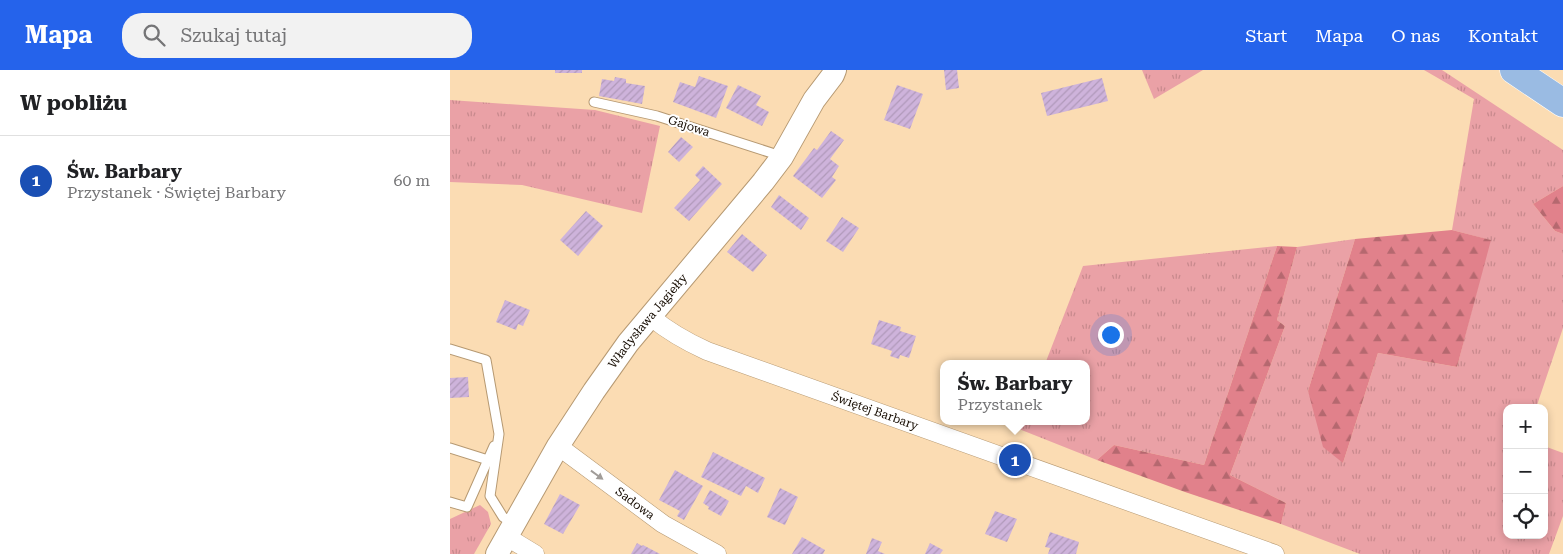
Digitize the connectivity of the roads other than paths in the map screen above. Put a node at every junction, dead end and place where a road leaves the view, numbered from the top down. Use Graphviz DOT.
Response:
graph roads {
  1 [pos="822,70"];
  2 [pos="835,70"];
  3 [pos="1514,70"];
  4 [pos="814,100"];
  5 [pos="594,102"];
  6 [pos="1563,103"];
  7 [pos="782,156"];
  8 [pos="650,317"];
  9 [pos="450,349"];
  10 [pos="500,434"];
  11 [pos="558,446"];
  12 [pos="450,448"];
  13 [pos="488,460"];
  14 [pos="478,482"];
  15 [pos="490,496"];
  16 [pos="450,502"];
  17 [pos="506,538"];
  18 [pos="535,554"];
  19 [pos="717,554"];
  20 [pos="1275,554"];
  1 -- 4 [label="street, Władysława Jagiełły"];
  2 -- 4 [label="street, Władysława Jagiełły"];
  3 -- 6 [label="main road"];
  4 -- 7 [label="street, Władysława Jagiełły"];
  5 -- 7 [label="lane, Gajowa"];
  7 -- 8 [label="street, Władysława Jagiełły"];
  8 -- 11 [label="street, Władysława Jagiełły"];
  8 -- 20 [label="street, Świętej Barbary"];
  9 -- 10 [label="lane"];
  10 -- 13 [label="lane"];
  10 -- 15 [label="lane"];
  11 -- 17 [label="street, Władysława Jagiełły"];
  11 -- 19 [label="street, Sadowa, one-way"];
  12 -- 13 [label="lane"];
  13 -- 14 [label="lane"];
  14 -- 15 [label="lane"];
  14 -- 16 [label="lane"];
  15 -- 17 [label="lane"];
  17 -- 18 [label="street"];
}
